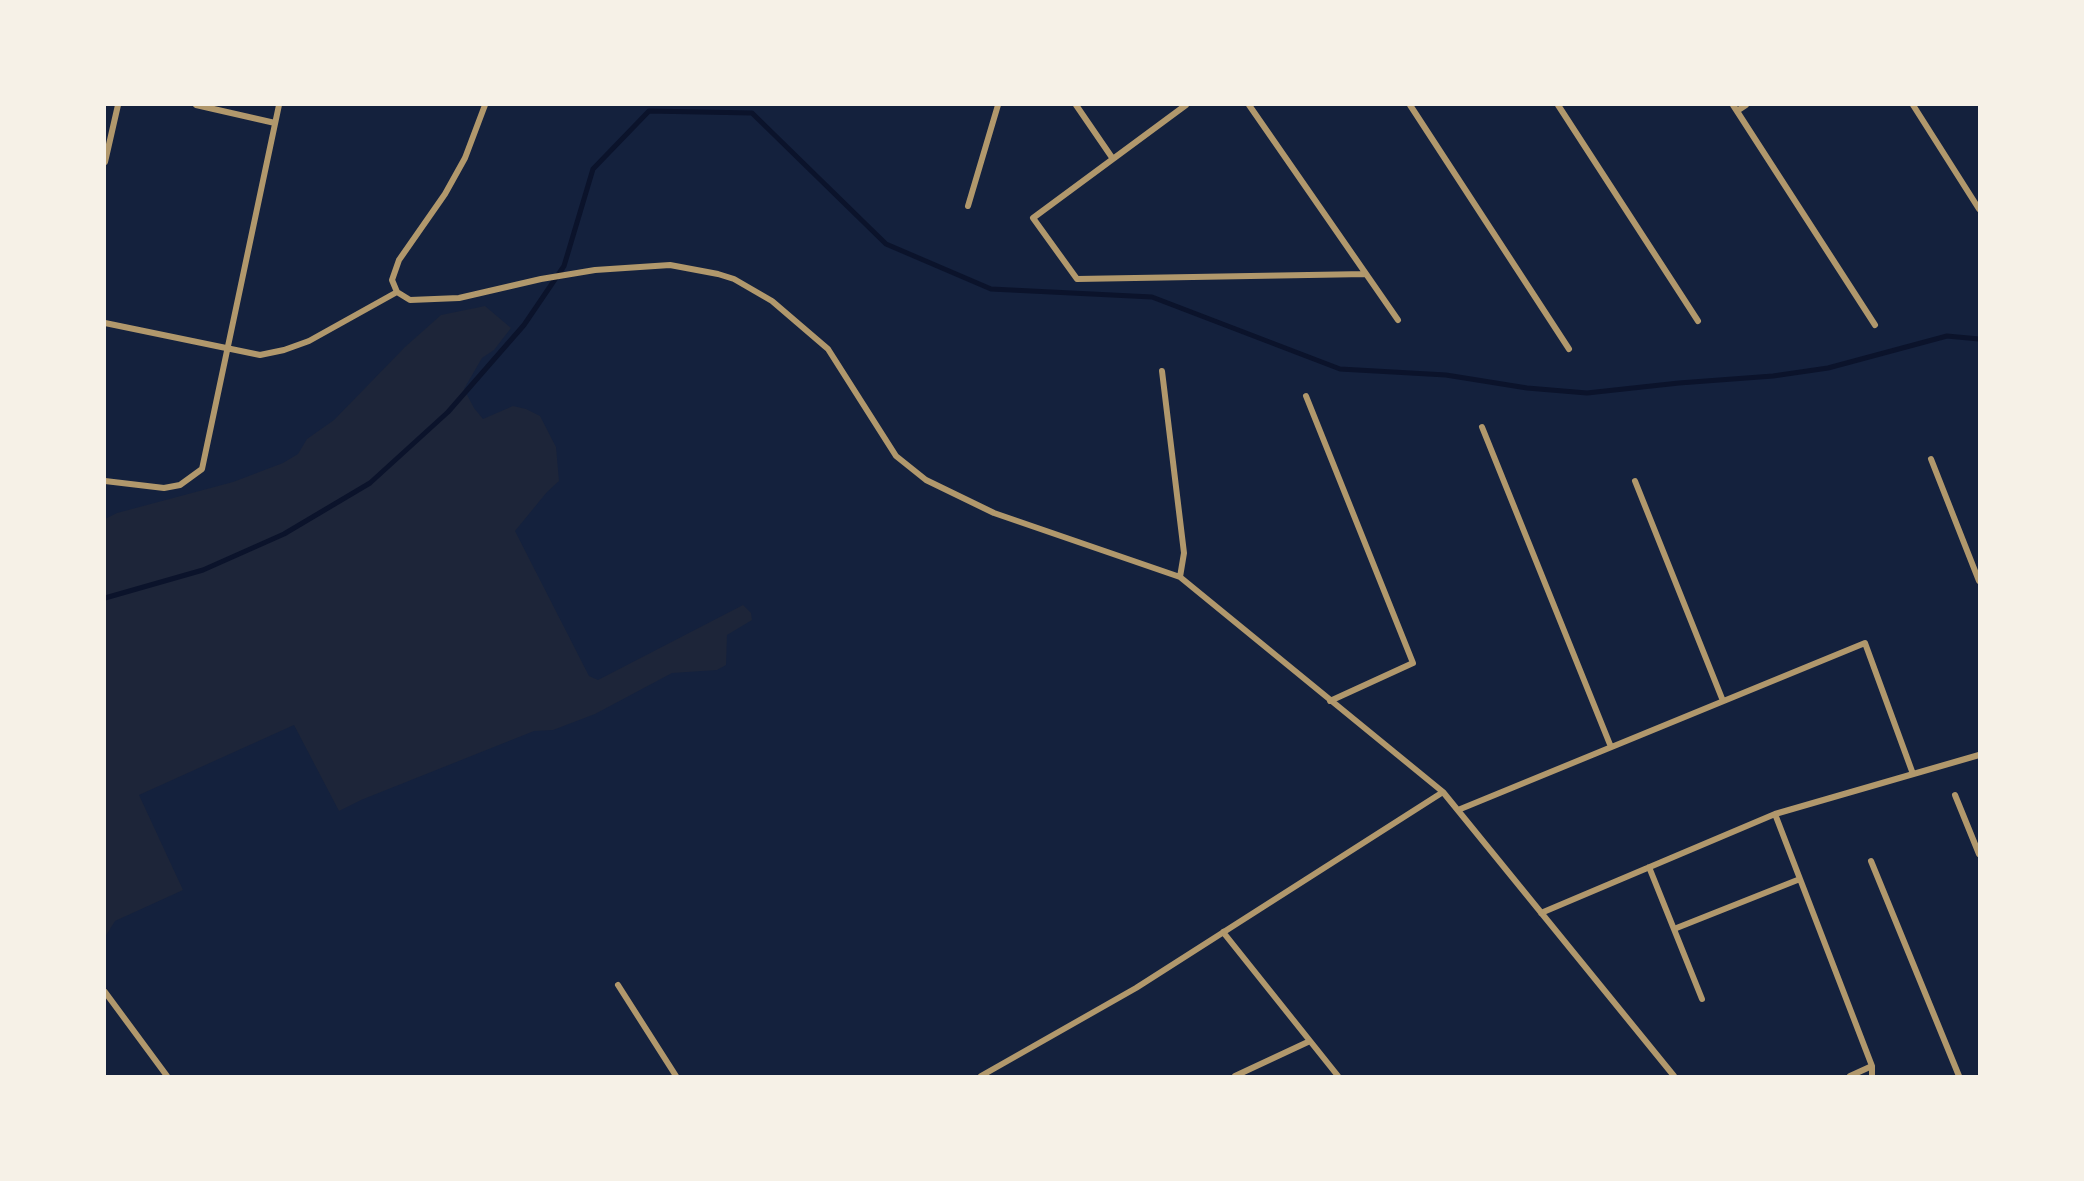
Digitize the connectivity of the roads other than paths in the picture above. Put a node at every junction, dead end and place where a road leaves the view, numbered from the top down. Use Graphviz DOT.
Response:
graph roads {
  1 [pos="118,105"];
  2 [pos="196,105"];
  3 [pos="279,105"];
  4 [pos="485,105"];
  5 [pos="999,105"];
  6 [pos="1076,105"];
  7 [pos="1186,105"];
  8 [pos="1249,105"];
  9 [pos="1410,105"];
  10 [pos="1558,105"];
  11 [pos="1746,105"];
  12 [pos="1913,105"];
  13 [pos="1735,108"];
  14 [pos="276,123"];
  15 [pos="1113,159"];
  16 [pos="105,162"];
  17 [pos="968,206"];
  18 [pos="1979,209"];
  19 [pos="1366,274"];
  20 [pos="397,292"];
  21 [pos="1398,320"];
  22 [pos="1698,321"];
  23 [pos="105,323"];
  24 [pos="1875,325"];
  25 [pos="227,349"];
  26 [pos="1569,349"];
  27 [pos="1162,371"];
  28 [pos="1306,396"];
  29 [pos="1482,427"];
  30 [pos="1931,459"];
  31 [pos="105,481"];
  32 [pos="1635,481"];
  33 [pos="1180,578"];
  34 [pos="1979,581"];
  35 [pos="1330,701"];
  36 [pos="1723,701"];
  37 [pos="1611,747"];
  38 [pos="1979,755"];
  39 [pos="1913,774"];
  40 [pos="1443,792"];
  41 [pos="1955,795"];
  42 [pos="1458,810"];
  43 [pos="1774,814"];
  44 [pos="1979,854"];
  45 [pos="1871,861"];
  46 [pos="1649,867"];
  47 [pos="1800,879"];
  48 [pos="1541,913"];
  49 [pos="1674,930"];
  50 [pos="1223,932"];
  51 [pos="618,985"];
  52 [pos="105,992"];
  53 [pos="1702,999"];
  54 [pos="1310,1041"];
  55 [pos="1872,1066"];
  56 [pos="167,1076"];
  57 [pos="676,1076"];
  58 [pos="981,1076"];
  59 [pos="1235,1076"];
  60 [pos="1338,1076"];
  61 [pos="1674,1076"];
  62 [pos="1850,1076"];
  63 [pos="1872,1076"];
  64 [pos="1959,1076"];
  1 -- 16 [label="street"];
  2 -- 14 [label="street"];
  3 -- 14 [label="street"];
  4 -- 20 [label="street"];
  5 -- 17 [label="street"];
  6 -- 15 [label="street"];
  7 -- 15 [label="street"];
  8 -- 19 [label="street"];
  9 -- 26 [label="street"];
  10 -- 22 [label="street"];
  11 -- 13 [label="street"];
  12 -- 18 [label="street"];
  13 -- 24 [label="street"];
  14 -- 25 [label="street"];
  15 -- 19 [label="street"];
  19 -- 21 [label="street"];
  20 -- 25 [label="street"];
  20 -- 33 [label="street"];
  23 -- 25 [label="street"];
  25 -- 31 [label="street"];
  27 -- 33 [label="street"];
  28 -- 35 [label="street"];
  29 -- 37 [label="street"];
  30 -- 34 [label="street"];
  32 -- 36 [label="street"];
  33 -- 35 [label="street"];
  35 -- 40 [label="street"];
  36 -- 37 [label="street"];
  36 -- 39 [label="street"];
  37 -- 42 [label="street"];
  38 -- 39 [label="street"];
  39 -- 43 [label="street"];
  40 -- 42 [label="street"];
  40 -- 50 [label="street"];
  41 -- 44 [label="street"];
  42 -- 48 [label="street"];
  43 -- 46 [label="street"];
  43 -- 47 [label="street"];
  45 -- 64 [label="street"];
  46 -- 48 [label="street"];
  46 -- 49 [label="street"];
  47 -- 49 [label="street"];
  47 -- 55 [label="street"];
  48 -- 61 [label="street"];
  49 -- 53 [label="street"];
  50 -- 54 [label="street"];
  50 -- 58 [label="street"];
  51 -- 57 [label="street"];
  52 -- 56 [label="street"];
  54 -- 59 [label="street"];
  54 -- 60 [label="street"];
  55 -- 62 [label="street"];
  55 -- 63 [label="street"];
}
